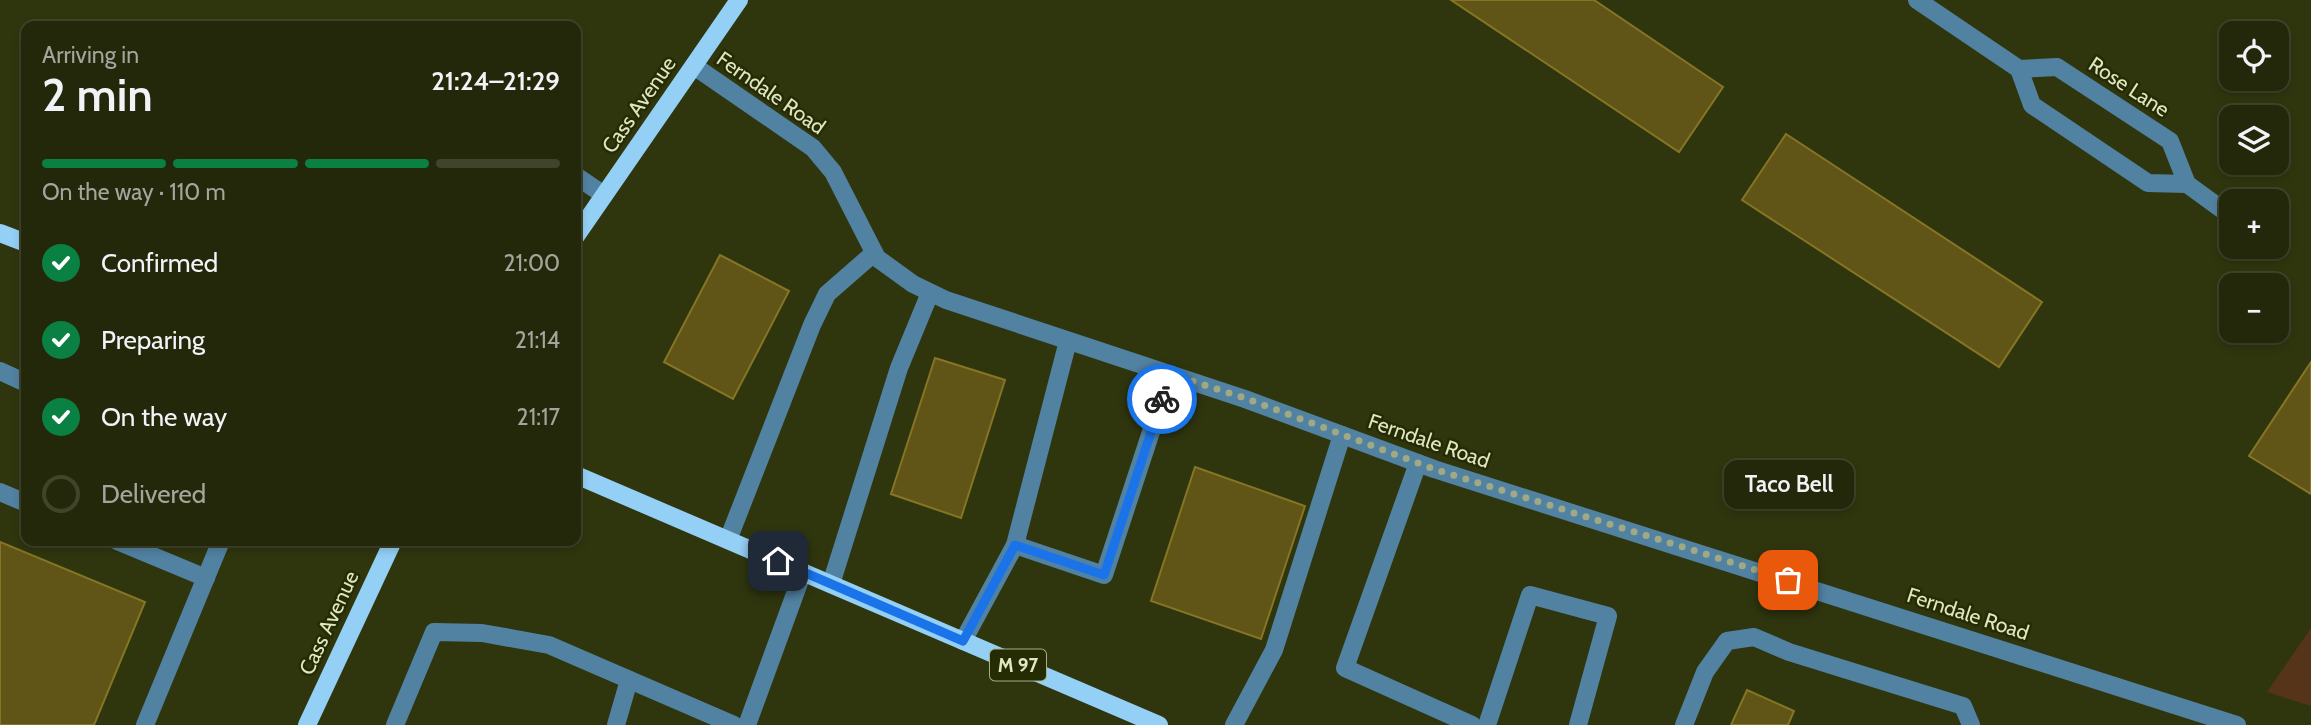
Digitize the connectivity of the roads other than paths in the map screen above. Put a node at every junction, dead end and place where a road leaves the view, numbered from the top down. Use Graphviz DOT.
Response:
graph roads {
  1 [pos="739,0"];
  2 [pos="1917,0"];
  3 [pos="694,66"];
  4 [pos="2019,69"];
  5 [pos="581,179"];
  6 [pos="2187,184"];
  7 [pos="604,195"];
  8 [pos="2219,207"];
  9 [pos="581,229"];
  10 [pos="0,233"];
  11 [pos="21,241"];
  12 [pos="874,253"];
  13 [pos="930,293"];
  14 [pos="1068,341"];
  15 [pos="0,371"];
  16 [pos="1170,374"];
  17 [pos="21,381"];
  18 [pos="1342,435"];
  19 [pos="1418,463"];
  20 [pos="581,477"];
  21 [pos="0,492"];
  22 [pos="21,501"];
  23 [pos="729,540"];
  24 [pos="1015,545"];
  25 [pos="129,546"];
  26 [pos="219,546"];
  27 [pos="391,546"];
  28 [pos="803,572"];
  29 [pos="206,578"];
  30 [pos="831,584"];
  31 [pos="963,641"];
  32 [pos="629,680"];
  33 [pos="145,725"];
  34 [pos="307,725"];
  35 [pos="394,725"];
  36 [pos="616,725"];
  37 [pos="734,725"];
  38 [pos="747,725"];
  39 [pos="1157,725"];
  40 [pos="1234,725"];
  41 [pos="1472,725"];
  42 [pos="1487,725"];
  43 [pos="1578,725"];
  44 [pos="1684,725"];
  45 [pos="1970,725"];
  46 [pos="2237,725"];
  1 -- 3 [label="main road, Cass Avenue"];
  2 -- 4 [label="street"];
  3 -- 7 [label="main road, Cass Avenue"];
  3 -- 12 [label="street, Ferndale Road"];
  4 -- 6 [label="street"];
  4 -- 6 [label="street, Rose Lane"];
  5 -- 7 [label="street"];
  6 -- 8 [label="street"];
  7 -- 9 [label="main road, Cass Avenue"];
  10 -- 11 [label="main road"];
  12 -- 13 [label="street, Ferndale Road"];
  12 -- 23 [label="street"];
  13 -- 14 [label="street, Ferndale Road"];
  13 -- 30 [label="street"];
  14 -- 16 [label="street, Ferndale Road"];
  14 -- 24 [label="street"];
  15 -- 17 [label="street"];
  16 -- 18 [label="street, Ferndale Road"];
  16 -- 24 [label="street"];
  18 -- 19 [label="street, Ferndale Road"];
  18 -- 40 [label="street"];
  19 -- 41 [label="street"];
  19 -- 46 [label="street, Ferndale Road"];
  20 -- 23 [label="main road, M 97"];
  21 -- 22 [label="street"];
  23 -- 28 [label="main road, M 97"];
  24 -- 31 [label="street"];
  25 -- 29 [label="street"];
  26 -- 29 [label="street"];
  27 -- 34 [label="main road, Cass Avenue"];
  28 -- 30 [label="main road, M 97"];
  28 -- 38 [label="street"];
  29 -- 33 [label="street"];
  30 -- 31 [label="main road, M 97"];
  31 -- 39 [label="main road, M 97"];
  32 -- 35 [label="street"];
  32 -- 36 [label="street"];
  32 -- 37 [label="street"];
  42 -- 43 [label="street"];
  44 -- 45 [label="street"];
}
